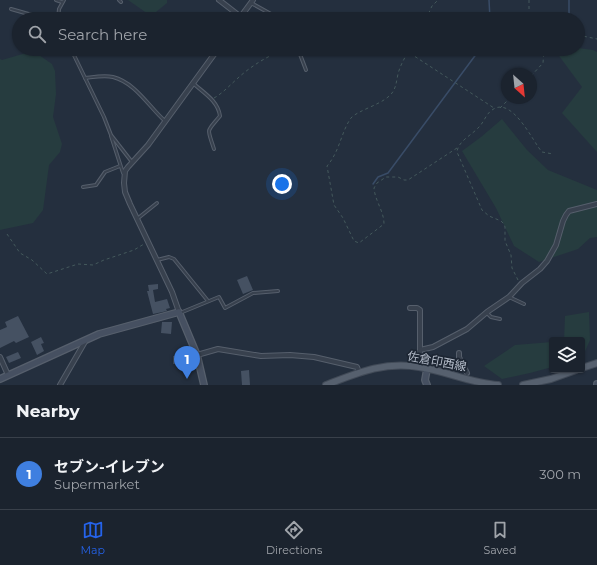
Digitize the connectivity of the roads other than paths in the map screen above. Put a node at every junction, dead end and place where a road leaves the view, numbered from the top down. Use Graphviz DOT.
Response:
graph roads {
  1 [pos="56,0"];
  2 [pos="219,0"];
  3 [pos="63,1"];
  4 [pos="252,2"];
  5 [pos="11,9"];
  6 [pos="22,12"];
  7 [pos="59,12"];
  8 [pos="233,12"];
  9 [pos="244,12"];
  10 [pos="268,12"];
  11 [pos="74,56"];
  12 [pos="213,56"];
  13 [pos="301,56"];
  14 [pos="306,70"];
  15 [pos="85,78"];
  16 [pos="194,84"];
  17 [pos="165,122"];
  18 [pos="111,135"];
  19 [pos="214,149"];
  20 [pos="132,162"];
  21 [pos="120,166"];
  22 [pos="124,176"];
  23 [pos="82,187"];
  24 [pos="157,203"];
  25 [pos="597,204"];
  26 [pos="137,219"];
  27 [pos="156,260"];
  28 [pos="278,290"];
  29 [pos="509,297"];
  30 [pos="208,301"];
  31 [pos="524,304"];
  32 [pos="410,308"];
  33 [pos="179,312"];
  34 [pos="487,312"];
  35 [pos="500,319"];
  36 [pos="86,339"];
  37 [pos="420,350"];
  38 [pos="459,353"];
  39 [pos="197,355"];
  40 [pos="0,358"];
  41 [pos="597,363"];
  42 [pos="420,367"];
  43 [pos="585,367"];
  44 [pos="427,369"];
  45 [pos="359,372"];
  46 [pos="467,373"];
  47 [pos="568,373"];
  48 [pos="8,375"];
  49 [pos="0,379"];
  50 [pos="60,385"];
  51 [pos="204,385"];
  52 [pos="326,385"];
  53 [pos="427,385"];
  54 [pos="498,385"];
  55 [pos="523,385"];
  1 -- 3 [label="lane"];
  2 -- 8 [label="street"];
  3 -- 7 [label="lane"];
  4 -- 9 [label="street"];
  4 -- 10 [label="lane"];
  5 -- 6 [label="lane"];
  11 -- 15 [label="lane"];
  12 -- 16 [label="street"];
  13 -- 14 [label="lane"];
  15 -- 17 [label="lane"];
  15 -- 18 [label="lane"];
  16 -- 17 [label="street"];
  16 -- 19 [label="lane"];
  17 -- 20 [label="street"];
  18 -- 20 [label="lane"];
  18 -- 21 [label="lane"];
  20 -- 22 [label="street"];
  21 -- 22 [label="lane"];
  21 -- 23 [label="lane"];
  22 -- 26 [label="street"];
  24 -- 26 [label="lane"];
  25 -- 29 [label="street"];
  26 -- 27 [label="street"];
  27 -- 30 [label="lane"];
  27 -- 33 [label="street"];
  28 -- 30 [label="lane"];
  29 -- 31 [label="lane"];
  29 -- 34 [label="street"];
  30 -- 33 [label="lane"];
  32 -- 37 [label="street"];
  33 -- 36 [label="street"];
  33 -- 39 [label="street"];
  34 -- 35 [label="lane"];
  34 -- 37 [label="street"];
  36 -- 48 [label="street"];
  36 -- 50 [label="street"];
  37 -- 42 [label="street"];
  38 -- 46 [label="street"];
  39 -- 45 [label="street"];
  39 -- 51 [label="street"];
  40 -- 48 [label="street"];
  41 -- 43 [label="main road"];
  42 -- 44 [label="main road, 佐倉印西線"];
  42 -- 45 [label="main road, 佐倉印西線"];
  44 -- 53 [label="street"];
  44 -- 54 [label="main road, 佐倉印西線"];
  45 -- 52 [label="main road, 佐倉印西線"];
  47 -- 55 [label="main road"];
  48 -- 49 [label="street"];
}
